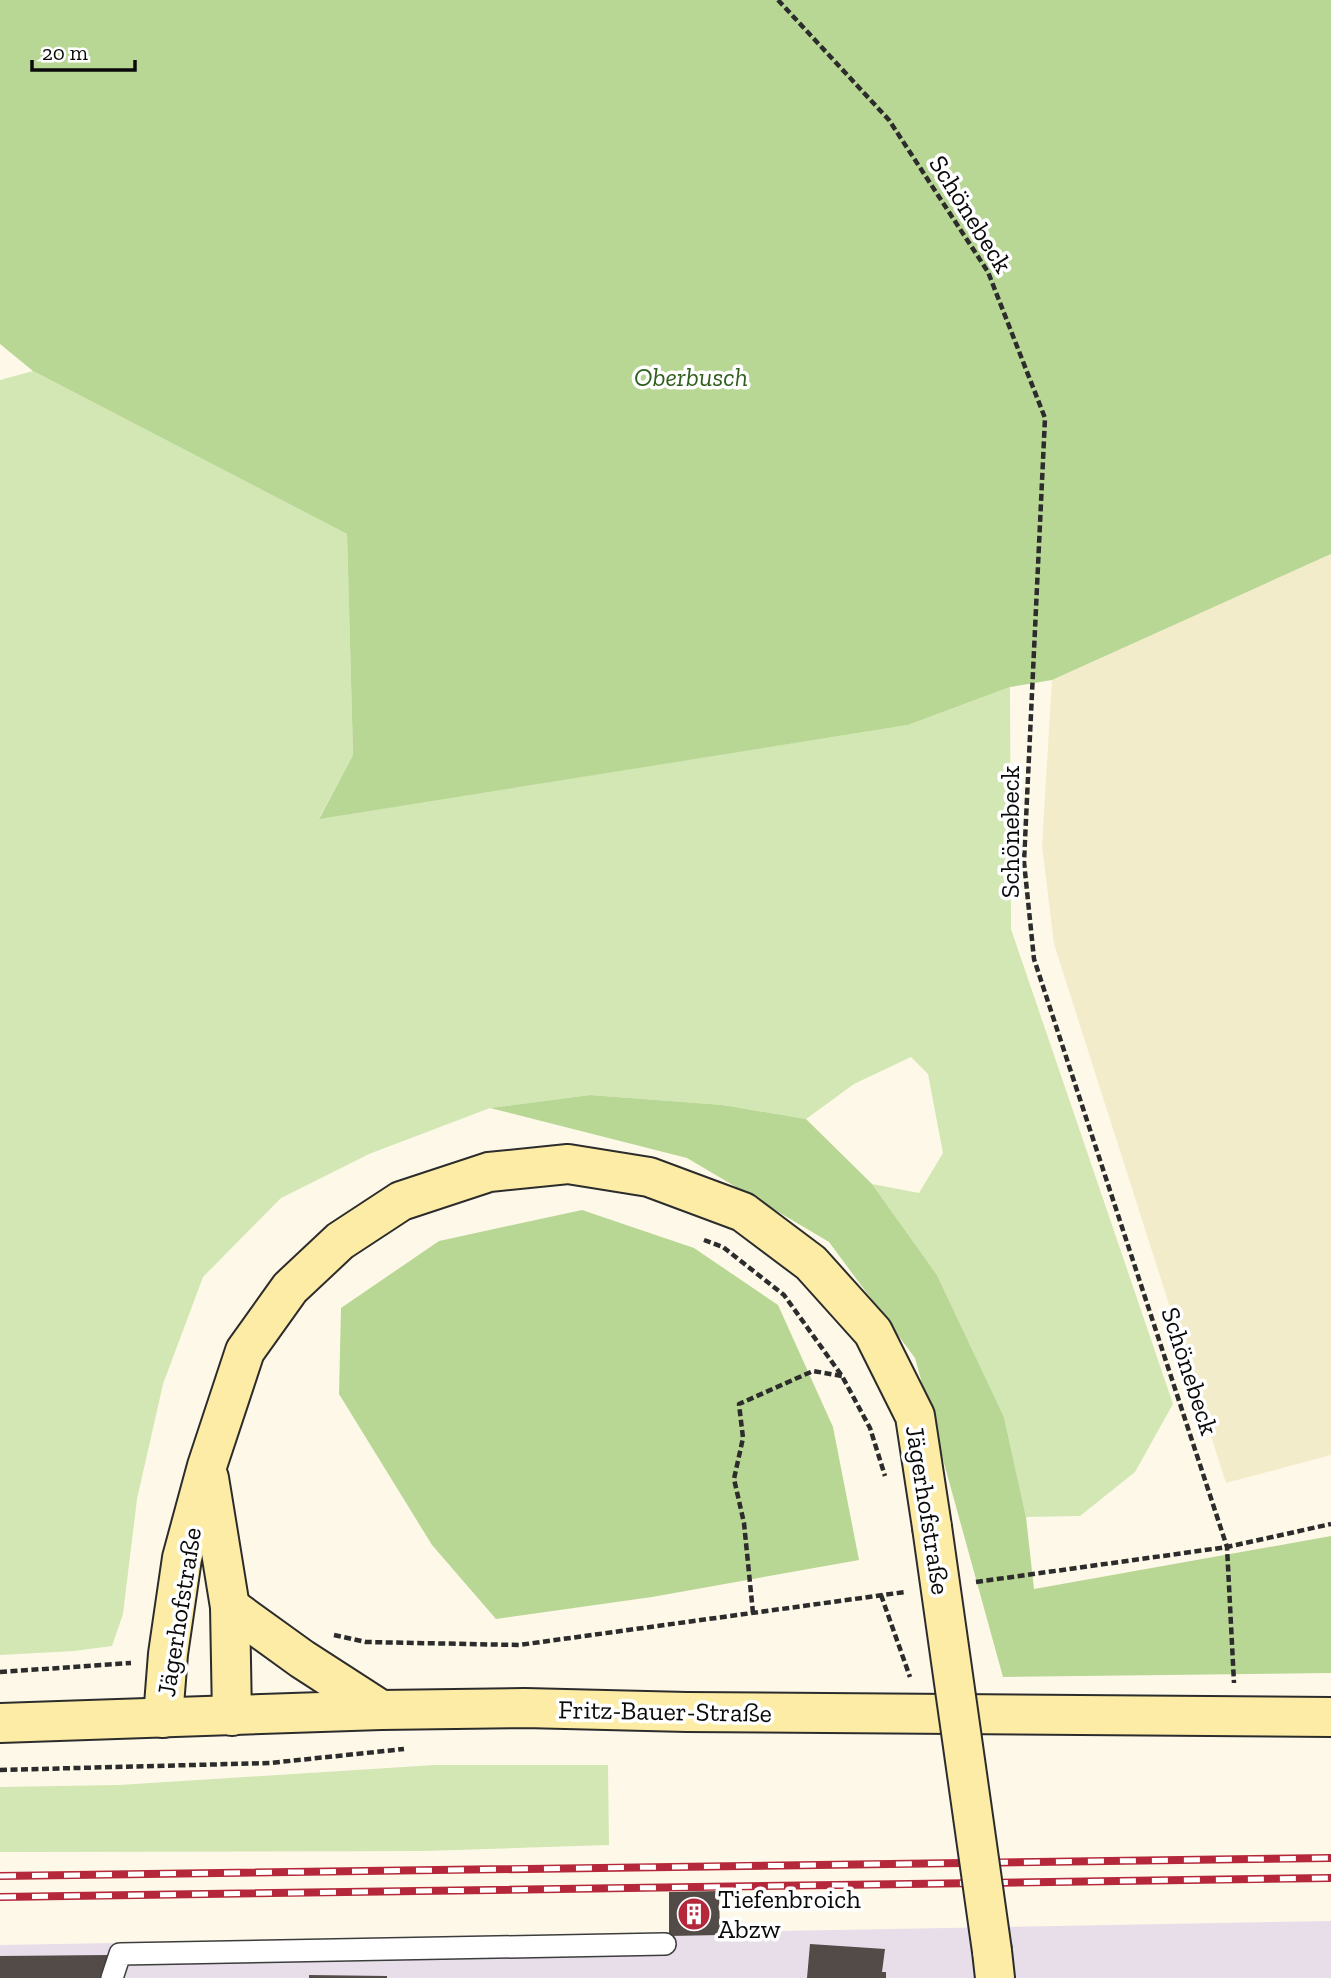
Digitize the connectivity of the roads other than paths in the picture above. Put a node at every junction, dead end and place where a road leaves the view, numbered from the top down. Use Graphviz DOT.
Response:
graph roads {
  1 [pos="207,1466"];
  2 [pos="230,1607"];
  3 [pos="381,1710"];
  4 [pos="232,1716"];
  5 [pos="1331,1717"];
  6 [pos="163,1718"];
  7 [pos="0,1723"];
  8 [pos="666,1944"];
  9 [pos="993,1964"];
  10 [pos="113,1978"];
  1 -- 2 [label="street, Jägerhofstraße"];
  1 -- 6 [label="street, Jägerhofstraße"];
  1 -- 9 [label="street, Jägerhofstraße, bridge"];
  2 -- 3 [label="street"];
  2 -- 4 [label="street, Jägerhofstraße"];
  3 -- 4 [label="street, Fritz-Bauer-Straße"];
  3 -- 5 [label="street, Fritz-Bauer-Straße"];
  4 -- 6 [label="street, Fritz-Bauer-Straße"];
  6 -- 7 [label="street, Fritz-Bauer-Straße"];
  8 -- 10 [label="lane"];
}
